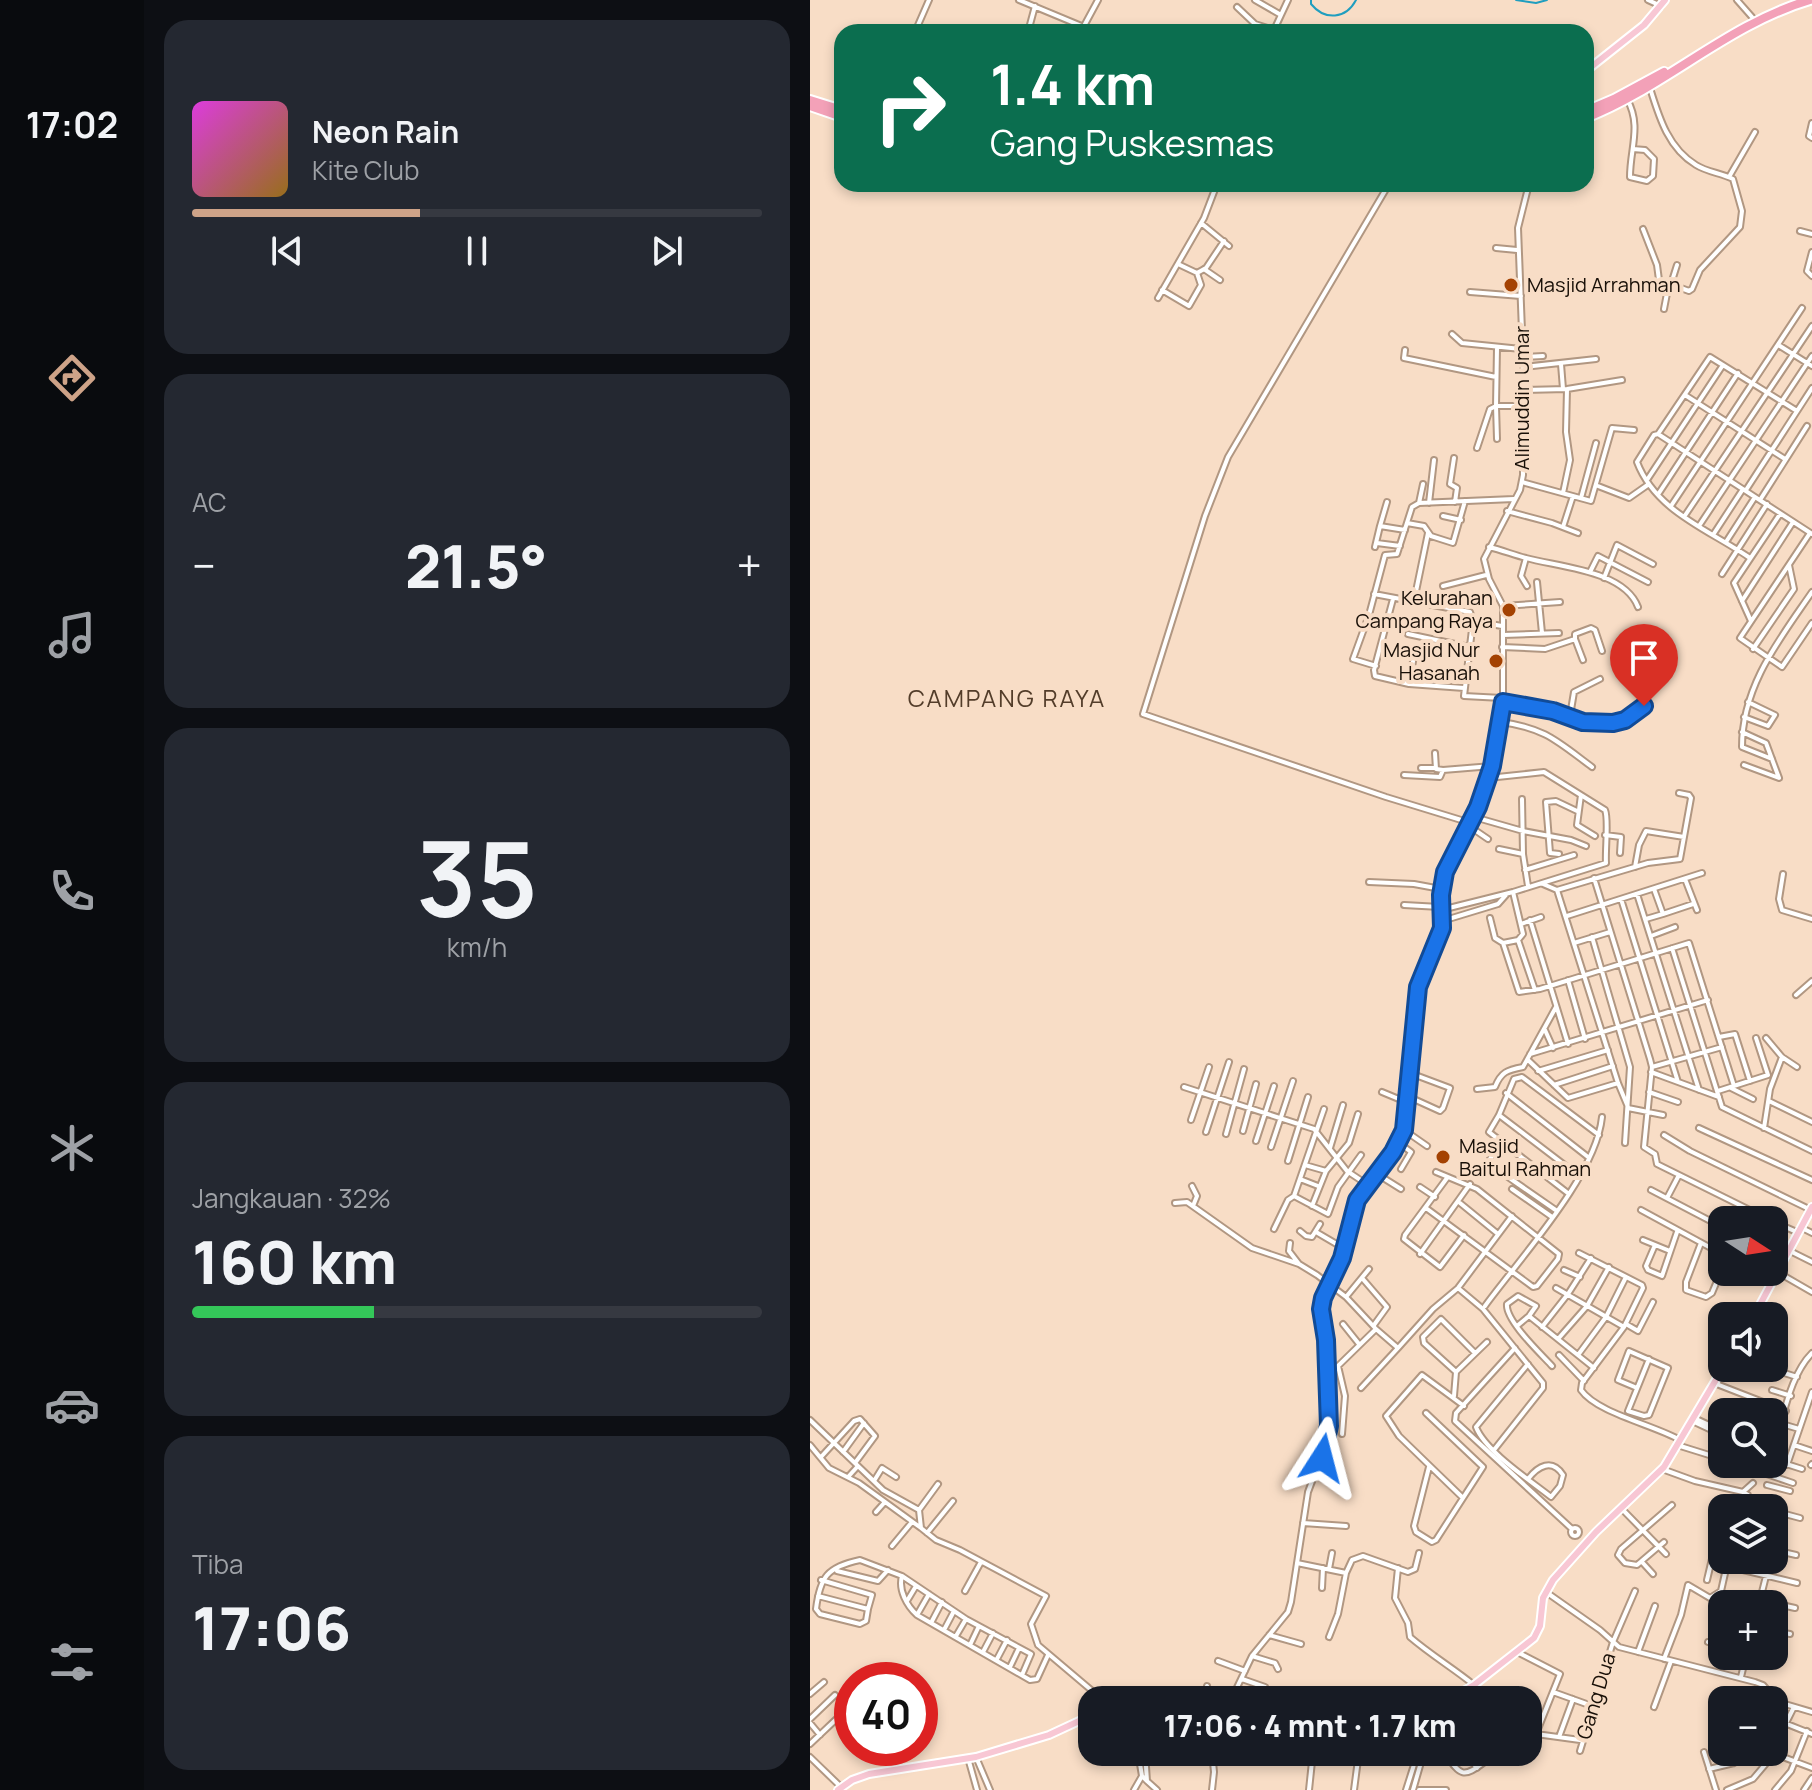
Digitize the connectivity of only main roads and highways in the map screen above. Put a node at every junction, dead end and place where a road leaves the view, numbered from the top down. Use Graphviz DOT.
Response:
graph roads {
  1 [pos="1792,0"];
  2 [pos="1810,0"];
  3 [pos="1663,3"];
  4 [pos="1692,58"];
  5 [pos="1594,65"];
  6 [pos="810,100"];
  7 [pos="810,106"];
  8 [pos="834,108"];
  9 [pos="1594,108"];
  10 [pos="834,114"];
  11 [pos="1594,114"];
  12 [pos="1811,1212"];
  13 [pos="1762,1302"];
  14 [pos="1715,1382"];
  15 [pos="1472,1686"];
  16 [pos="1078,1722"];
  17 [pos="840,1788"];
  1 -- 4 [label="highway"];
  2 -- 4 [label="highway"];
  3 -- 5 [label="main road"];
  4 -- 9 [label="highway"];
  4 -- 11 [label="highway"];
  6 -- 8 [label="highway"];
  7 -- 10 [label="highway"];
  12 -- 13 [label="main road"];
  14 -- 15 [label="main road"];
  16 -- 17 [label="main road"];
}
